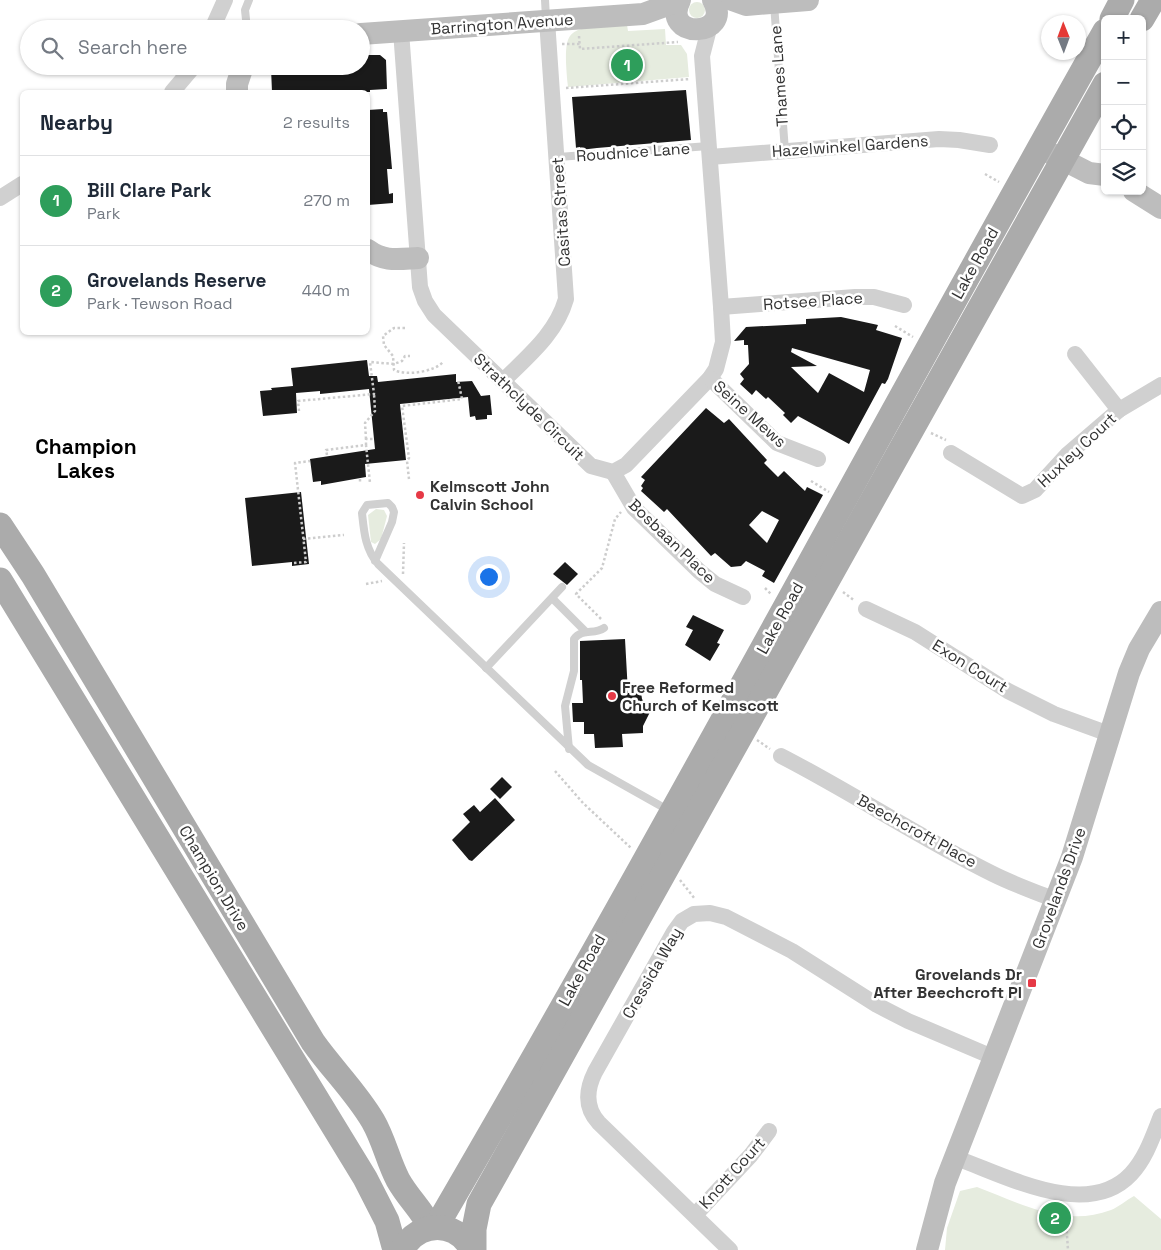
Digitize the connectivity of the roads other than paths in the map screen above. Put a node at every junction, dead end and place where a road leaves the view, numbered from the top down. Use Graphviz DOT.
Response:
graph roads {
  1 [pos="225,0"];
  2 [pos="250,0"];
  3 [pos="808,0"];
  4 [pos="1122,0"];
  5 [pos="1153,0"];
  6 [pos="774,1"];
  7 [pos="739,2"];
  8 [pos="546,10"];
  9 [pos="1114,15"];
  10 [pos="1144,15"];
  11 [pos="694,18"];
  12 [pos="216,20"];
  13 [pos="246,20"];
  14 [pos="401,31"];
  15 [pos="370,33"];
  16 [pos="1101,38"];
  17 [pos="186,75"];
  18 [pos="240,75"];
  19 [pos="174,90"];
  20 [pos="236,90"];
  21 [pos="1101,91"];
  22 [pos="1043,140"];
  23 [pos="990,145"];
  24 [pos="785,151"];
  25 [pos="710,152"];
  26 [pos="1066,153"];
  27 [pos="558,157"];
  28 [pos="1101,168"];
  29 [pos="20,185"];
  30 [pos="1143,195"];
  31 [pos="0,198"];
  32 [pos="1159,202"];
  33 [pos="370,252"];
  34 [pos="418,258"];
  35 [pos="904,305"];
  36 [pos="722,307"];
  37 [pos="1076,354"];
  38 [pos="710,378"];
  39 [pos="503,381"];
  40 [pos="1161,386"];
  41 [pos="1119,410"];
  42 [pos="951,454"];
  43 [pos="818,459"];
  44 [pos="613,472"];
  45 [pos="0,524"];
  46 [pos="375,561"];
  47 [pos="0,580"];
  48 [pos="562,587"];
  49 [pos="743,597"];
  50 [pos="553,599"];
  51 [pos="866,609"];
  52 [pos="1161,612"];
  53 [pos="601,625"];
  54 [pos="586,632"];
  55 [pos="486,668"];
  56 [pos="1109,734"];
  57 [pos="569,749"];
  58 [pos="781,756"];
  59 [pos="671,812"];
  60 [pos="692,825"];
  61 [pos="1056,900"];
  62 [pos="995,1058"];
  63 [pos="1161,1116"];
  64 [pos="769,1131"];
  65 [pos="956,1158"];
  66 [pos="695,1215"];
  67 [pos="433,1227"];
  68 [pos="395,1250"];
  69 [pos="402,1250"];
  70 [pos="473,1250"];
  71 [pos="730,1250"];
  72 [pos="927,1250"];
  1 -- 12 [label="street"];
  2 -- 13 [label="lane"];
  3 -- 6 [label="street"];
  4 -- 9 [label="main road"];
  5 -- 10 [label="main road"];
  6 -- 7 [label="street"];
  6 -- 24 [label="lane, Thames Lane"];
  7 -- 11 [label="street"];
  8 -- 11 [label="street, Barrington Avenue"];
  8 -- 14 [label="street, Barrington Avenue"];
  8 -- 27 [label="street, Casitas Street"];
  11 -- 25 [label="street"];
  14 -- 15 [label="street, Barrington Avenue"];
  14 -- 34 [label="street, Strathclyde Circuit"];
  16 -- 22 [label="main road, Lake Road"];
  17 -- 19 [label="street"];
  18 -- 20 [label="street"];
  21 -- 26 [label="main road, Lake Road"];
  22 -- 26 [label="street"];
  22 -- 59 [label="main road, Lake Road"];
  23 -- 24 [label="street, Hazelwinkel Gardens"];
  24 -- 25 [label="street, Hazelwinkel Gardens"];
  25 -- 27 [label="lane, Roudnice Lane"];
  25 -- 36 [label="street"];
  26 -- 28 [label="street"];
  26 -- 60 [label="main road, Lake Road"];
  27 -- 39 [label="street, Casitas Street"];
  29 -- 31 [label="street"];
  30 -- 32 [label="street"];
  33 -- 34 [label="street"];
  34 -- 39 [label="street, Strathclyde Circuit"];
  35 -- 36 [label="street, Rotsee Place"];
  36 -- 38 [label="street"];
  37 -- 41 [label="street"];
  38 -- 43 [label="street, Seine Mews"];
  38 -- 44 [label="street"];
  39 -- 44 [label="street, Strathclyde Circuit"];
  40 -- 41 [label="street, Huxley Court"];
  41 -- 42 [label="street, Huxley Court"];
  44 -- 49 [label="street, Bosbaan Place"];
  45 -- 67 [label="main road, Champion Drive"];
  46 -- 46 [label="lane"];
  46 -- 55 [label="lane"];
  47 -- 68 [label="main road, Champion Drive"];
  48 -- 50 [label="lane"];
  50 -- 54 [label="lane"];
  50 -- 55 [label="lane"];
  51 -- 56 [label="street, Exon Court"];
  52 -- 56 [label="street, Grovelands Drive"];
  53 -- 54 [label="lane"];
  54 -- 57 [label="lane"];
  55 -- 57 [label="lane"];
  56 -- 61 [label="street, Grovelands Drive"];
  57 -- 59 [label="lane"];
  58 -- 61 [label="street, Beechcroft Place"];
  59 -- 60 [label="main road"];
  59 -- 67 [label="main road, Lake Road"];
  60 -- 70 [label="main road, Lake Road"];
  61 -- 62 [label="street, Grovelands Drive"];
  62 -- 65 [label="street, Grovelands Drive"];
  62 -- 66 [label="street, Cressida Way"];
  63 -- 65 [label="street"];
  64 -- 66 [label="street, Knott Court"];
  65 -- 72 [label="street, Grovelands Drive"];
  66 -- 71 [label="street, Cressida Way"];
  67 -- 69 [label="main road"];
  67 -- 70 [label="main road"];
}
